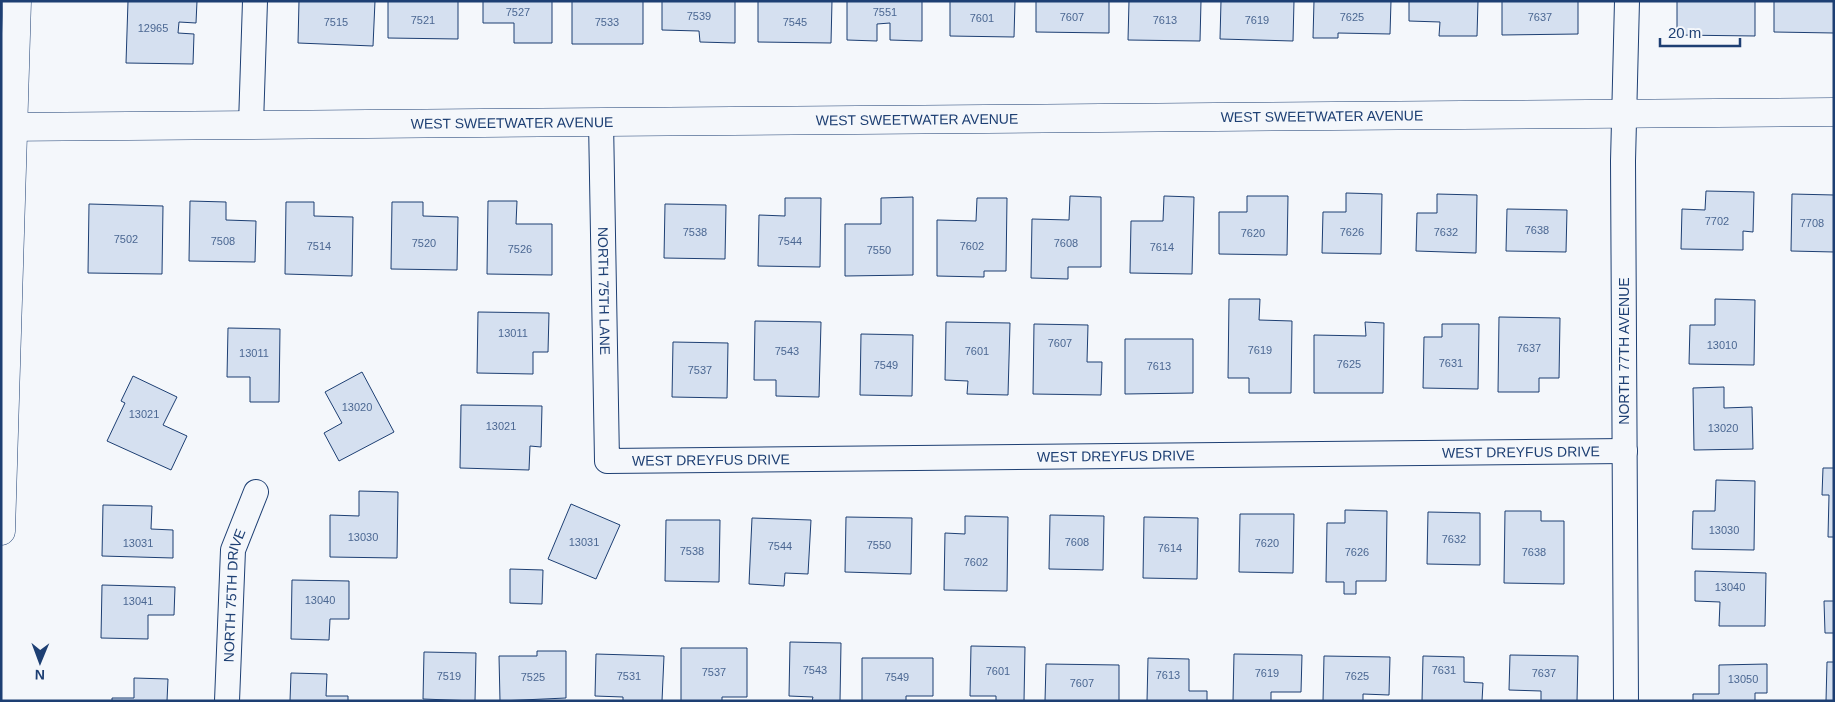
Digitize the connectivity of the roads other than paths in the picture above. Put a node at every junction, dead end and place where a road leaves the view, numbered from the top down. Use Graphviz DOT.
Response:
graph roads {
  1 [pos="17,1"];
  2 [pos="255,1"];
  3 [pos="1627,1"];
  4 [pos="1834,112"];
  5 [pos="1624,115"];
  6 [pos="601,121"];
  7 [pos="251,124"];
  8 [pos="7,127"];
  9 [pos="1625,451"];
  10 [pos="607,461"];
  11 [pos="256,492"];
  12 [pos="1,531"];
  13 [pos="227,701"];
  14 [pos="1626,701"];
  1 -- 8 [label="street"];
  2 -- 7 [label="street"];
  3 -- 5 [label="street, NORTH 77TH AVENUE"];
  4 -- 5 [label="street, WEST SWEETWATER AVENUE"];
  5 -- 6 [label="street, WEST SWEETWATER AVENUE"];
  5 -- 9 [label="street, NORTH 77TH AVENUE"];
  6 -- 7 [label="street, WEST SWEETWATER AVENUE"];
  6 -- 10 [label="street, NORTH 75TH LANE"];
  7 -- 8 [label="street, WEST SWEETWATER AVENUE"];
  8 -- 12 [label="street"];
  9 -- 10 [label="street, WEST DREYFUS DRIVE"];
  9 -- 14 [label="street, NORTH 77TH AVENUE"];
  11 -- 13 [label="street, NORTH 75TH DRIVE"];
}
